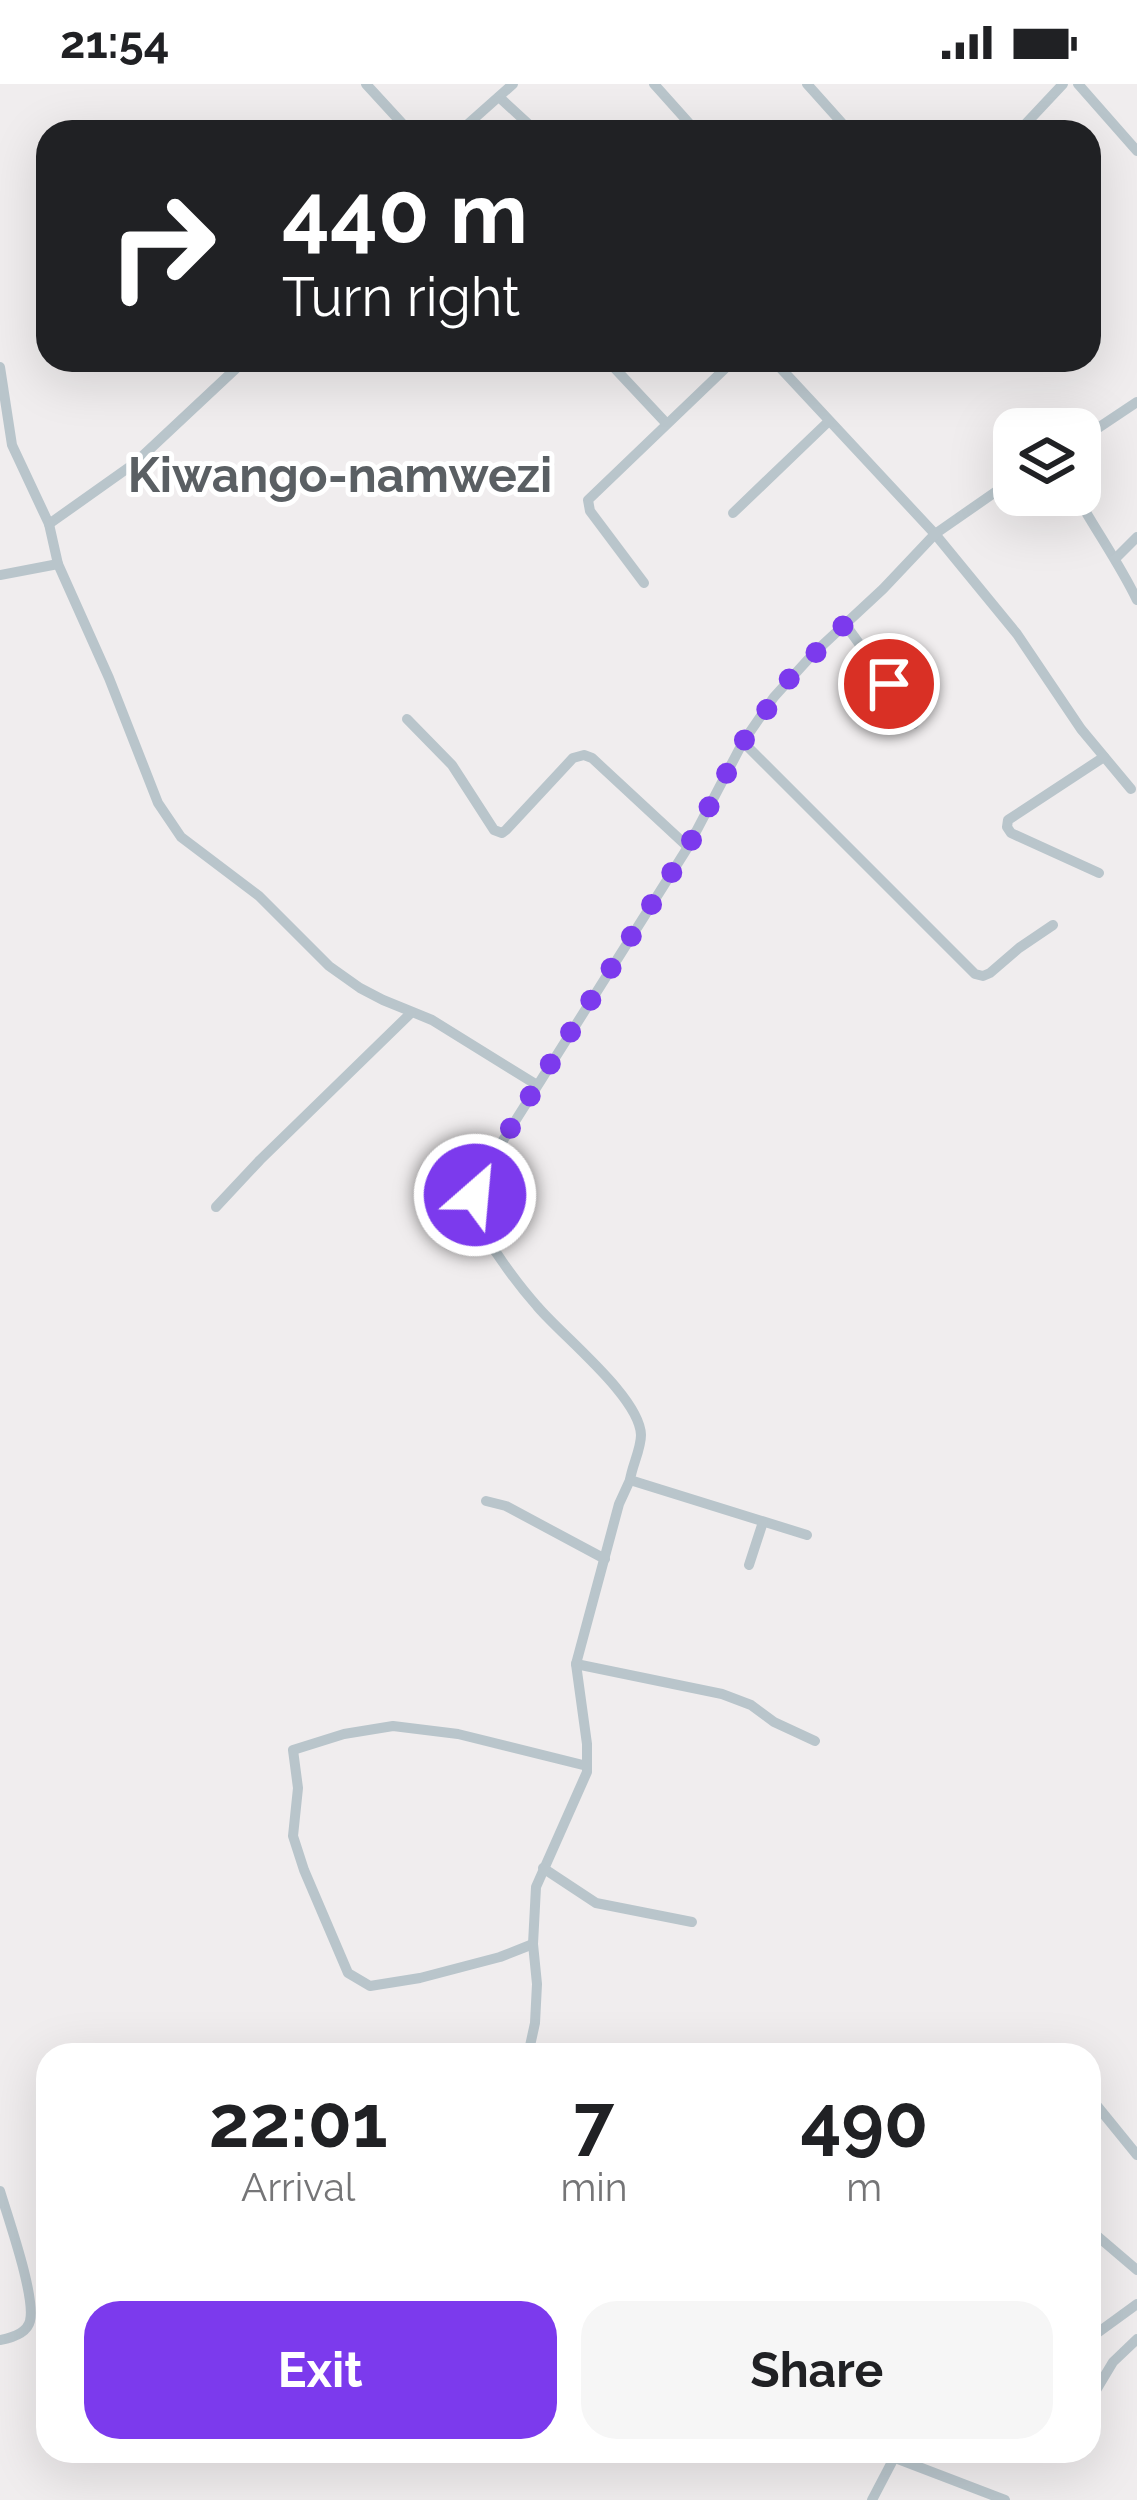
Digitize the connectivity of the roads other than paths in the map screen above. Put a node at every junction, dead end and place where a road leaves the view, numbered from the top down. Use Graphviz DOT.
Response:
graph roads {
  1 [pos="366,84"];
  2 [pos="654,84"];
  3 [pos="807,84"];
  4 [pos="1064,84"];
  5 [pos="1078,84"];
  6 [pos="510,85"];
  7 [pos="499,97"];
  8 [pos="399,120"];
  9 [pos="473,120"];
  10 [pos="524,120"];
  11 [pos="686,120"];
  12 [pos="839,120"];
  13 [pos="1030,120"];
  14 [pos="1137,152"];
  15 [pos="0,367"];
  16 [pos="231,372"];
  17 [pos="618,372"];
  18 [pos="721,372"];
  19 [pos="784,372"];
  20 [pos="1137,402"];
  21 [pos="829,421"];
  22 [pos="666,423"];
  23 [pos="1101,426"];
  24 [pos="993,494"];
  25 [pos="733,513"];
  26 [pos="1088,516"];
  27 [pos="49,524"];
  28 [pos="935,534"];
  29 [pos="1137,537"];
  30 [pos="1116,558"];
  31 [pos="58,564"];
  32 [pos="0,575"];
  33 [pos="644,583"];
  34 [pos="1137,600"];
  35 [pos="845,624"];
  36 [pos="407,719"];
  37 [pos="914,724"];
  38 [pos="743,742"];
  39 [pos="1104,757"];
  40 [pos="1131,789"];
  41 [pos="688,847"];
  42 [pos="1100,873"];
  43 [pos="1053,925"];
  44 [pos="411,1013"];
  45 [pos="537,1085"];
  46 [pos="216,1207"];
  47 [pos="630,1480"];
  48 [pos="486,1501"];
  49 [pos="763,1522"];
  50 [pos="807,1535"];
  51 [pos="604,1559"];
  52 [pos="749,1565"];
  53 [pos="576,1664"];
  54 [pos="815,1741"];
  55 [pos="587,1766"];
  56 [pos="543,1868"];
  57 [pos="692,1922"];
  58 [pos="533,1944"];
  59 [pos="531,2043"];
  60 [pos="1101,2111"];
  61 [pos="1137,2155"];
  62 [pos="0,2192"];
  63 [pos="1101,2238"];
  64 [pos="1137,2270"];
  65 [pos="1137,2304"];
  66 [pos="1101,2330"];
  67 [pos="1137,2339"];
  68 [pos="0,2340"];
  69 [pos="1101,2381"];
  70 [pos="891,2463"];
  71 [pos="907,2463"];
  72 [pos="872,2500"];
  73 [pos="1005,2500"];
  1 -- 8 [label="street"];
  2 -- 11 [label="street"];
  3 -- 12 [label="street"];
  4 -- 13 [label="street"];
  5 -- 14 [label="street"];
  6 -- 7 [label="street"];
  7 -- 9 [label="street"];
  7 -- 10 [label="street"];
  15 -- 27 [label="street"];
  16 -- 27 [label="street"];
  17 -- 22 [label="street"];
  18 -- 22 [label="street"];
  19 -- 21 [label="street"];
  20 -- 23 [label="street"];
  21 -- 25 [label="street"];
  21 -- 28 [label="street"];
  22 -- 33 [label="street"];
  24 -- 28 [label="street"];
  26 -- 30 [label="street"];
  27 -- 31 [label="street"];
  28 -- 35 [label="street"];
  28 -- 39 [label="street"];
  29 -- 30 [label="street"];
  30 -- 34 [label="street"];
  31 -- 32 [label="street"];
  31 -- 44 [label="street"];
  35 -- 37 [label="street"];
  35 -- 38 [label="street"];
  36 -- 41 [label="street"];
  38 -- 41 [label="street"];
  38 -- 43 [label="street"];
  39 -- 40 [label="street"];
  39 -- 42 [label="street"];
  41 -- 45 [label="street"];
  44 -- 45 [label="street"];
  44 -- 46 [label="street"];
  45 -- 47 [label="street"];
  47 -- 49 [label="street"];
  47 -- 51 [label="street"];
  48 -- 51 [label="street"];
  49 -- 50 [label="street"];
  49 -- 52 [label="street"];
  51 -- 53 [label="street"];
  53 -- 54 [label="street"];
  53 -- 55 [label="street"];
  55 -- 56 [label="street"];
  55 -- 58 [label="street"];
  56 -- 57 [label="street"];
  56 -- 58 [label="street"];
  58 -- 59 [label="street"];
  60 -- 61 [label="street"];
  62 -- 68 [label="street"];
  63 -- 64 [label="street"];
  65 -- 66 [label="street"];
  67 -- 69 [label="street"];
  70 -- 72 [label="street"];
  71 -- 73 [label="street"];
}
